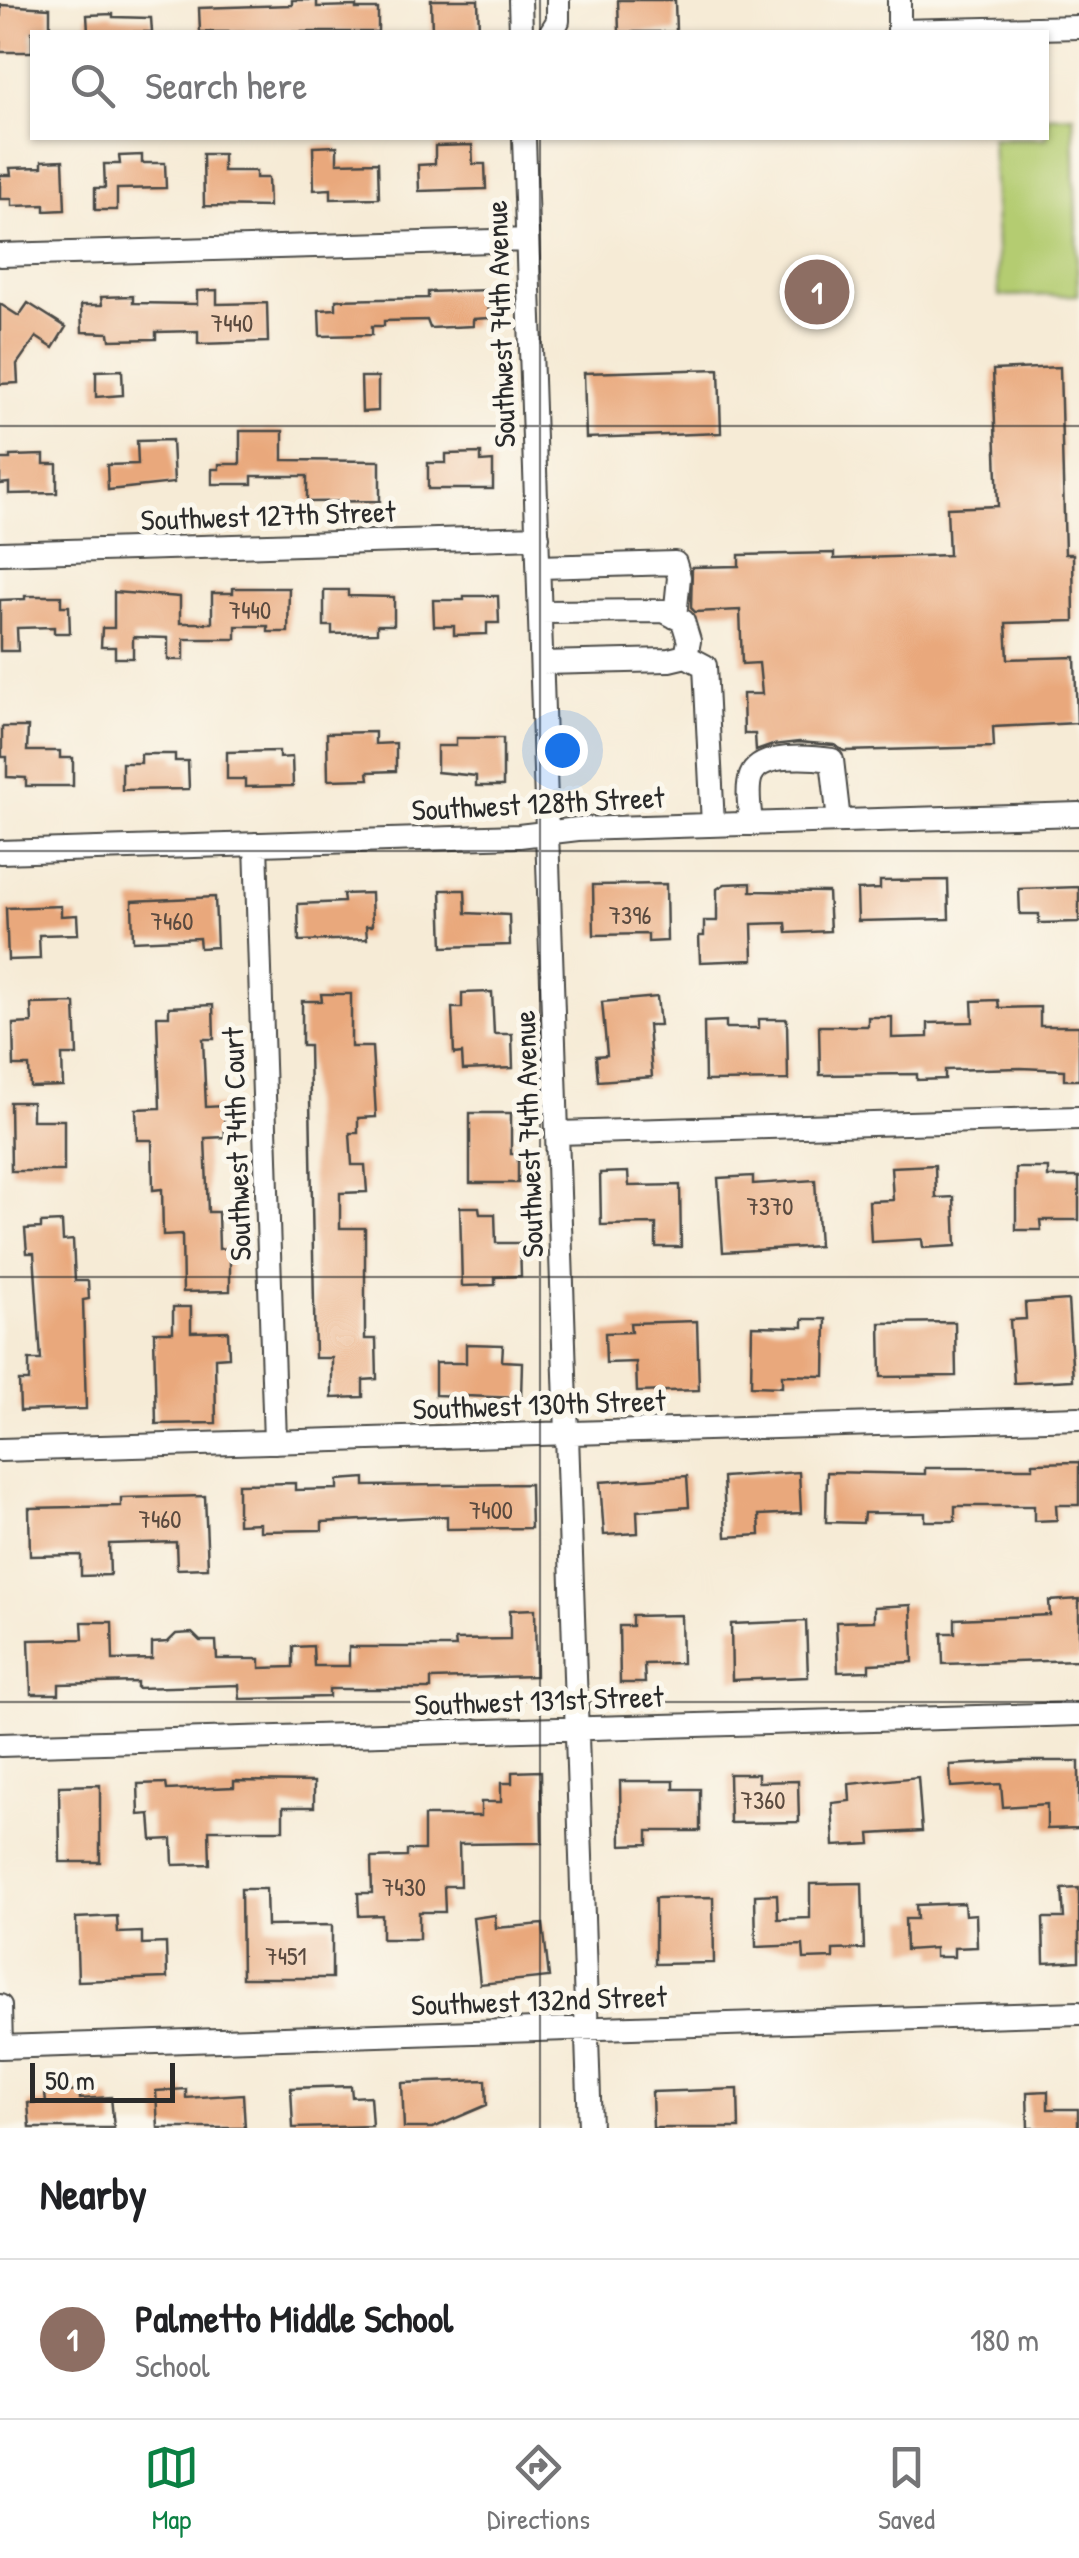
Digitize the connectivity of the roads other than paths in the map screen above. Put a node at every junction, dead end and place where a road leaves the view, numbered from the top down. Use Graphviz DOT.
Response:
graph roads {
  1 [pos="520,0"];
  2 [pos="558,0"];
  3 [pos="898,0"];
  4 [pos="1079,26"];
  5 [pos="521,30"];
  6 [pos="552,30"];
  7 [pos="524,140"];
  8 [pos="527,240"];
  9 [pos="0,256"];
  10 [pos="538,538"];
  11 [pos="0,553"];
  12 [pos="539,568"];
  13 [pos="540,612"];
  14 [pos="675,617"];
  15 [pos="686,656"];
  16 [pos="542,663"];
  17 [pos="1079,814"];
  18 [pos="839,821"];
  19 [pos="751,824"];
  20 [pos="712,825"];
  21 [pos="548,832"];
  22 [pos="256,844"];
  23 [pos="0,852"];
  24 [pos="1079,1118"];
  25 [pos="557,1133"];
  26 [pos="1079,1418"];
  27 [pos="568,1432"];
  28 [pos="275,1442"];
  29 [pos="0,1450"];
  30 [pos="1079,1714"];
  31 [pos="578,1729"];
  32 [pos="0,1745"];
  33 [pos="0,2006"];
  34 [pos="1079,2013"];
  35 [pos="587,2029"];
  36 [pos="0,2047"];
  37 [pos="590,2128"];
  1 -- 5 [label="street"];
  2 -- 6 [label="street"];
  3 -- 4 [label="street"];
  7 -- 8 [label="street, Southwest 74th Avenue"];
  8 -- 9 [label="street"];
  8 -- 10 [label="street, Southwest 74th Avenue"];
  10 -- 11 [label="street, Southwest 127th Street"];
  10 -- 12 [label="street, Southwest 74th Avenue"];
  12 -- 13 [label="street, Southwest 74th Avenue"];
  12 -- 14 [label="street"];
  13 -- 14 [label="street"];
  13 -- 16 [label="street, Southwest 74th Avenue"];
  14 -- 15 [label="street"];
  15 -- 16 [label="street"];
  15 -- 20 [label="street"];
  16 -- 21 [label="street, Southwest 74th Avenue"];
  17 -- 18 [label="street, Southwest 128th Street"];
  18 -- 19 [label="street, Southwest 128th Street"];
  18 -- 19 [label="street"];
  19 -- 20 [label="street, Southwest 128th Street"];
  20 -- 21 [label="street, Southwest 128th Street"];
  21 -- 22 [label="street, Southwest 128th Street"];
  21 -- 25 [label="street, Southwest 74th Avenue"];
  22 -- 23 [label="street, Southwest 128th Street"];
  22 -- 28 [label="street, Southwest 74th Court"];
  24 -- 25 [label="street"];
  25 -- 27 [label="street, Southwest 74th Avenue"];
  26 -- 27 [label="street, Southwest 130th Street"];
  27 -- 28 [label="street, Southwest 130th Street"];
  27 -- 31 [label="street, Southwest 74th Avenue"];
  28 -- 29 [label="street, Southwest 130th Street"];
  30 -- 31 [label="street, Southwest 131st Street"];
  31 -- 32 [label="street, Southwest 131st Street"];
  31 -- 35 [label="street, Southwest 74th Avenue"];
  33 -- 36 [label="street"];
  34 -- 35 [label="street, Southwest 132nd Street"];
  35 -- 36 [label="street, Southwest 132nd Street"];
  35 -- 37 [label="street, Southwest 74th Avenue"];
}
